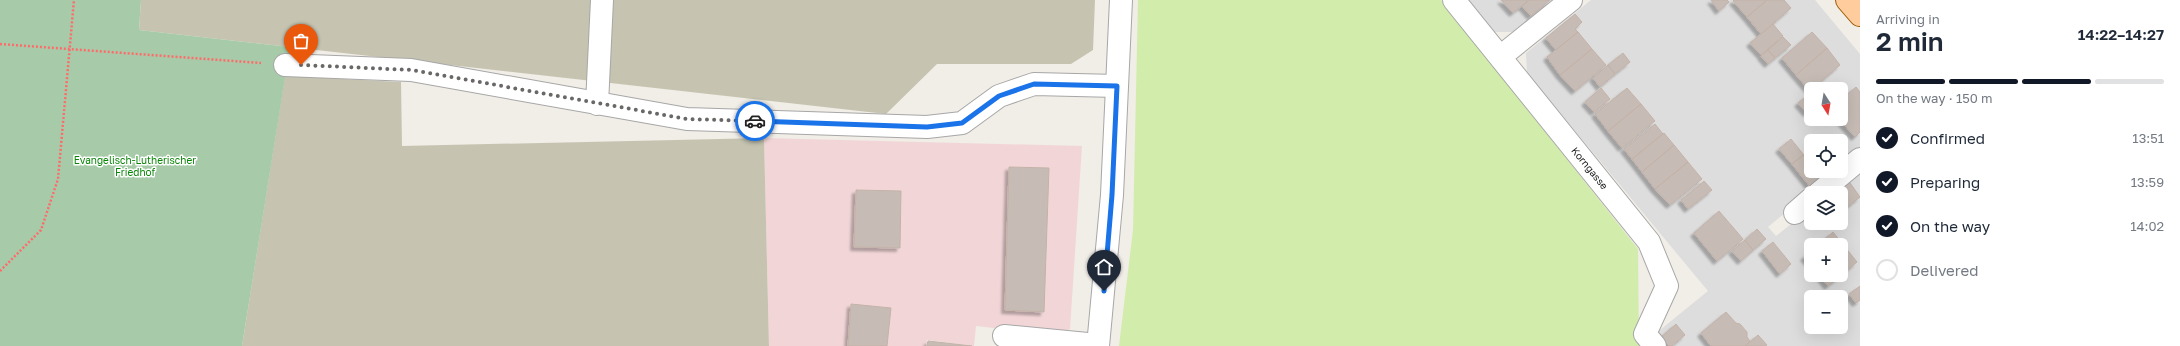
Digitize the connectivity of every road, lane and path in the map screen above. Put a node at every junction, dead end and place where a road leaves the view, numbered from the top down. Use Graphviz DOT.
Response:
graph roads {
  1 [pos="74,0"];
  2 [pos="602,0"];
  3 [pos="1121,0"];
  4 [pos="1454,0"];
  5 [pos="1571,0"];
  6 [pos="1847,0"];
  7 [pos="1860,15"];
  8 [pos="0,44"];
  9 [pos="70,49"];
  10 [pos="1500,57"];
  11 [pos="285,65"];
  12 [pos="1117,86"];
  13 [pos="597,104"];
  14 [pos="1860,159"];
  15 [pos="1827,186"];
  16 [pos="0,271"];
  17 [pos="1004,336"];
  18 [pos="1098,346"];
  19 [pos="1654,346"];
  1 -- 9 [label="path"];
  2 -- 13 [label="street"];
  3 -- 12 [label="street"];
  4 -- 10 [label="street, Korngasse"];
  5 -- 10 [label="street"];
  6 -- 7 [label="main road"];
  8 -- 9 [label="path"];
  9 -- 11 [label="path"];
  9 -- 16 [label="path"];
  10 -- 19 [label="street, Korngasse"];
  11 -- 13 [label="street"];
  12 -- 13 [label="street"];
  12 -- 18 [label="street"];
  14 -- 15 [label="street"];
  17 -- 18 [label="street"];
}
